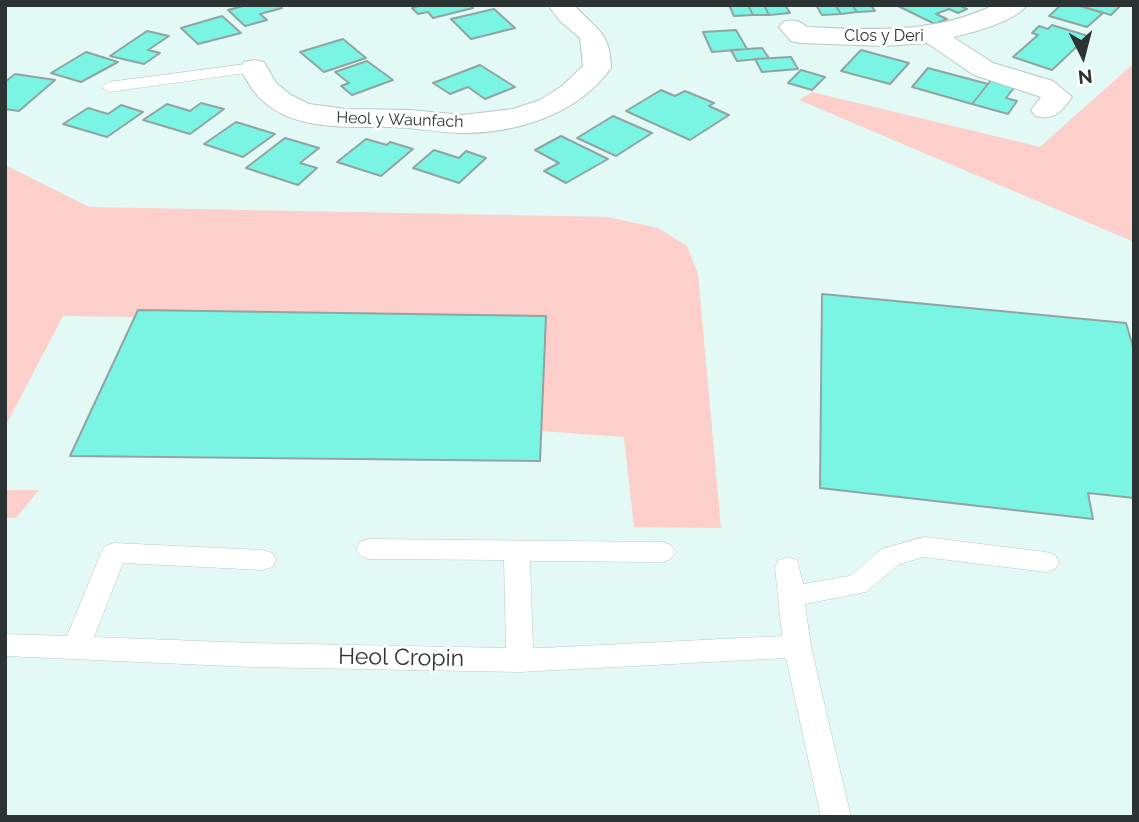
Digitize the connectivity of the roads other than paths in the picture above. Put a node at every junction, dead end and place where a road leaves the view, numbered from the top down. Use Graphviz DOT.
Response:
graph roads {
  1 [pos="560,5"];
  2 [pos="1015,5"];
  3 [pos="792,27"];
  4 [pos="935,36"];
  5 [pos="254,68"];
  6 [pos="109,87"];
  7 [pos="1045,110"];
  8 [pos="369,549"];
  9 [pos="517,551"];
  10 [pos="662,552"];
  11 [pos="263,560"];
  12 [pos="1046,562"];
  13 [pos="788,567"];
  14 [pos="792,596"];
  15 [pos="5,645"];
  16 [pos="76,648"];
  17 [pos="797,648"];
  18 [pos="520,660"];
  19 [pos="836,817"];
  1 -- 5 [label="street, Heol y Waunfach"];
  2 -- 4 [label="street, Clos y Deri"];
  3 -- 4 [label="street, Clos y Deri"];
  4 -- 7 [label="street"];
  5 -- 6 [label="lane"];
  8 -- 9 [label="lane"];
  9 -- 10 [label="lane"];
  9 -- 18 [label="lane"];
  11 -- 16 [label="lane"];
  12 -- 14 [label="lane"];
  13 -- 14 [label="lane"];
  14 -- 17 [label="lane"];
  15 -- 16 [label="lane, Heol Cropin"];
  16 -- 18 [label="lane, Heol Cropin"];
  17 -- 18 [label="lane, Heol Cropin"];
  17 -- 19 [label="lane"];
}
